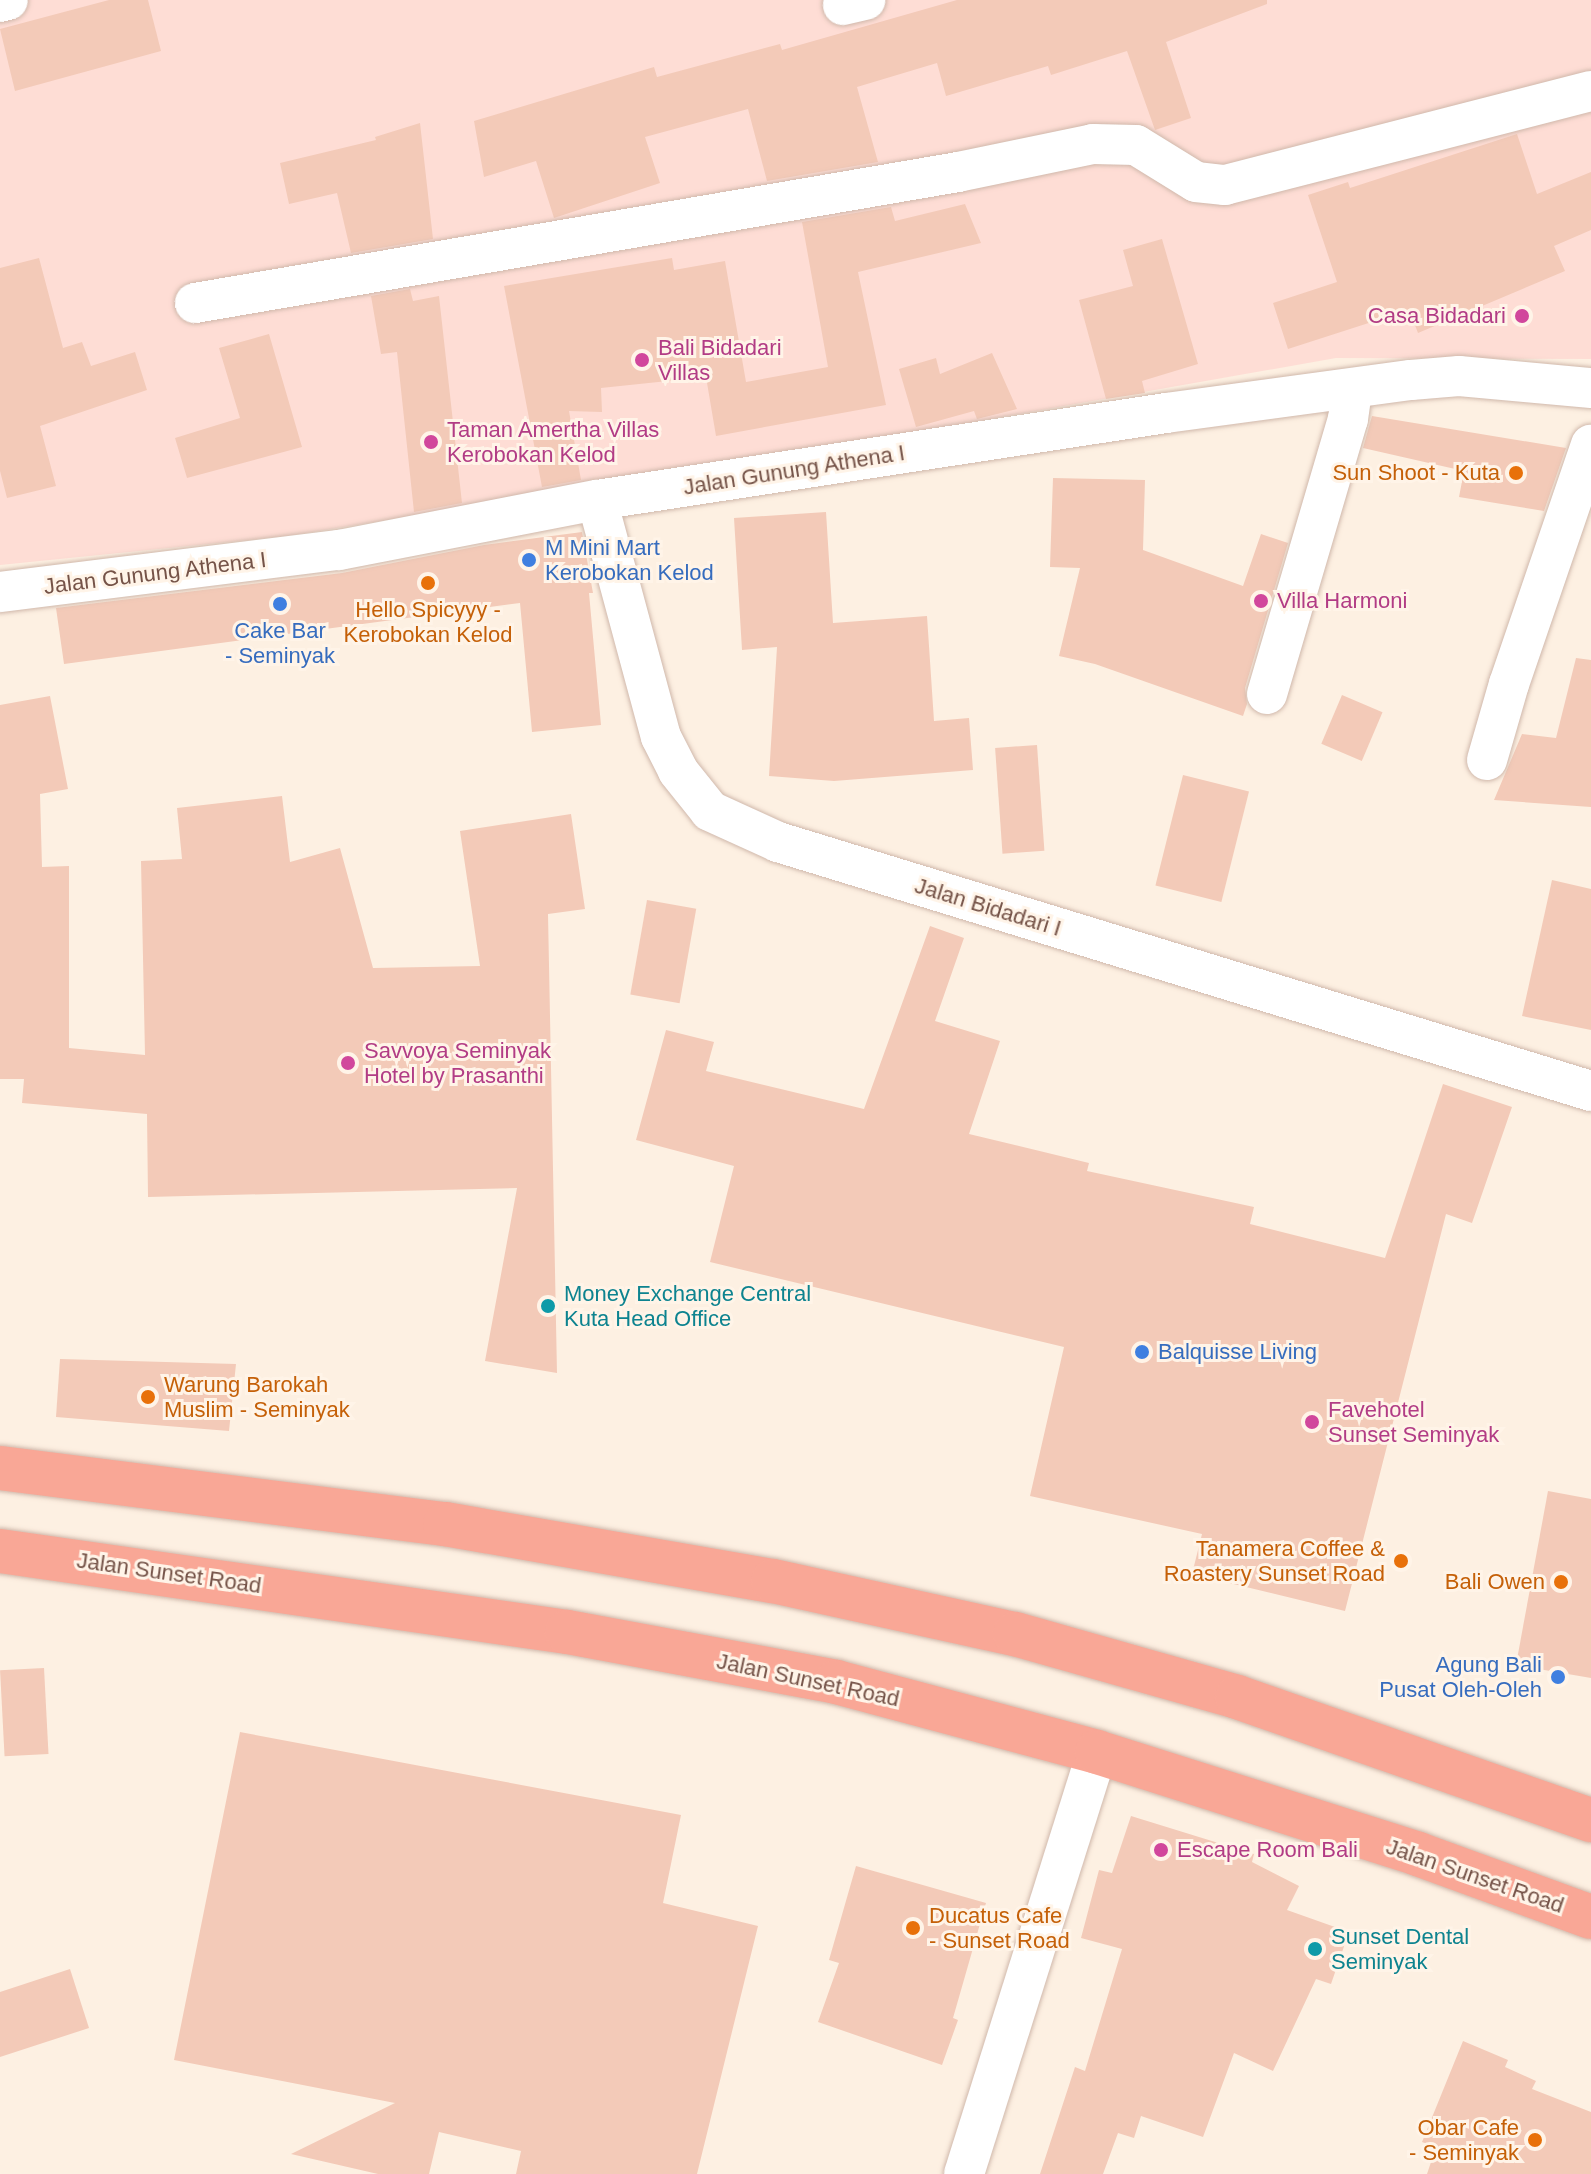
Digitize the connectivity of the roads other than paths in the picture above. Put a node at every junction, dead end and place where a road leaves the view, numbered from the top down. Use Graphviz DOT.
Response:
graph roads {
  1 [pos="8,0"];
  2 [pos="0,2"];
  3 [pos="1591,91"];
  4 [pos="195,303"];
  5 [pos="1591,388"];
  6 [pos="1352,389"];
  7 [pos="1591,445"];
  8 [pos="597,500"];
  9 [pos="0,592"];
  10 [pos="1267,694"];
  11 [pos="1487,760"];
  12 [pos="1591,1091"];
  13 [pos="0,1468"];
  14 [pos="0,1551"];
  15 [pos="1097,1752"];
  16 [pos="1591,1820"];
  17 [pos="1591,1917"];
  18 [pos="964,2174"];
  1 -- 2 [label="street"];
  3 -- 4 [label="street"];
  5 -- 6 [label="street, Jalan Gunung Athena I"];
  6 -- 8 [label="street, Jalan Gunung Athena I"];
  6 -- 10 [label="street"];
  7 -- 11 [label="street"];
  8 -- 9 [label="street, Jalan Gunung Athena I"];
  8 -- 12 [label="street, Jalan Bidadari I"];
  13 -- 16 [label="highway"];
  14 -- 15 [label="highway, Jalan Sunset Road"];
  15 -- 17 [label="highway, Jalan Sunset Road"];
  15 -- 18 [label="street"];
}
